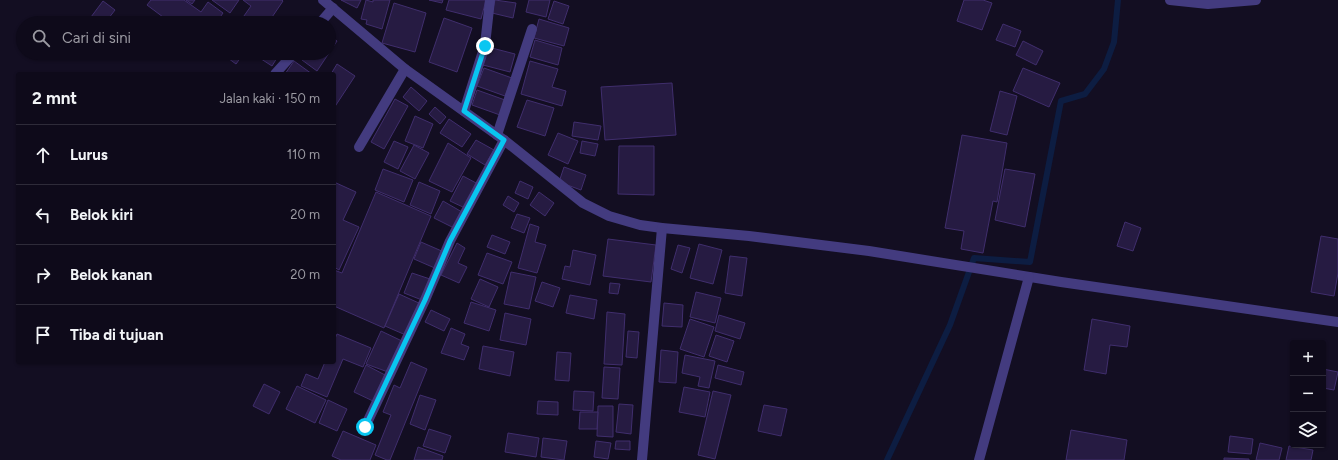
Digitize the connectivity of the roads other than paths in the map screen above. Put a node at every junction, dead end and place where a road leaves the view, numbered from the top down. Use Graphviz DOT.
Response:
graph roads {
  1 [pos="323,0"];
  2 [pos="490,0"];
  3 [pos="1170,0"];
  4 [pos="1256,0"];
  5 [pos="333,8"];
  6 [pos="326,16"];
  7 [pos="532,29"];
  8 [pos="288,60"];
  9 [pos="405,69"];
  10 [pos="277,72"];
  11 [pos="464,111"];
  12 [pos="501,137"];
  13 [pos="359,147"];
  14 [pos="662,228"];
  15 [pos="1029,277"];
  16 [pos="1338,322"];
  17 [pos="365,427"];
  18 [pos="642,460"];
  19 [pos="979,460"];
  1 -- 5 [label="street"];
  2 -- 11 [label="street"];
  3 -- 4 [label="street"];
  5 -- 6 [label="street"];
  5 -- 9 [label="street"];
  7 -- 12 [label="street"];
  8 -- 10 [label="street"];
  9 -- 11 [label="street"];
  9 -- 13 [label="street"];
  11 -- 12 [label="street"];
  12 -- 14 [label="street"];
  12 -- 17 [label="street"];
  14 -- 15 [label="street"];
  14 -- 18 [label="street"];
  15 -- 16 [label="street"];
  15 -- 19 [label="street"];
}
